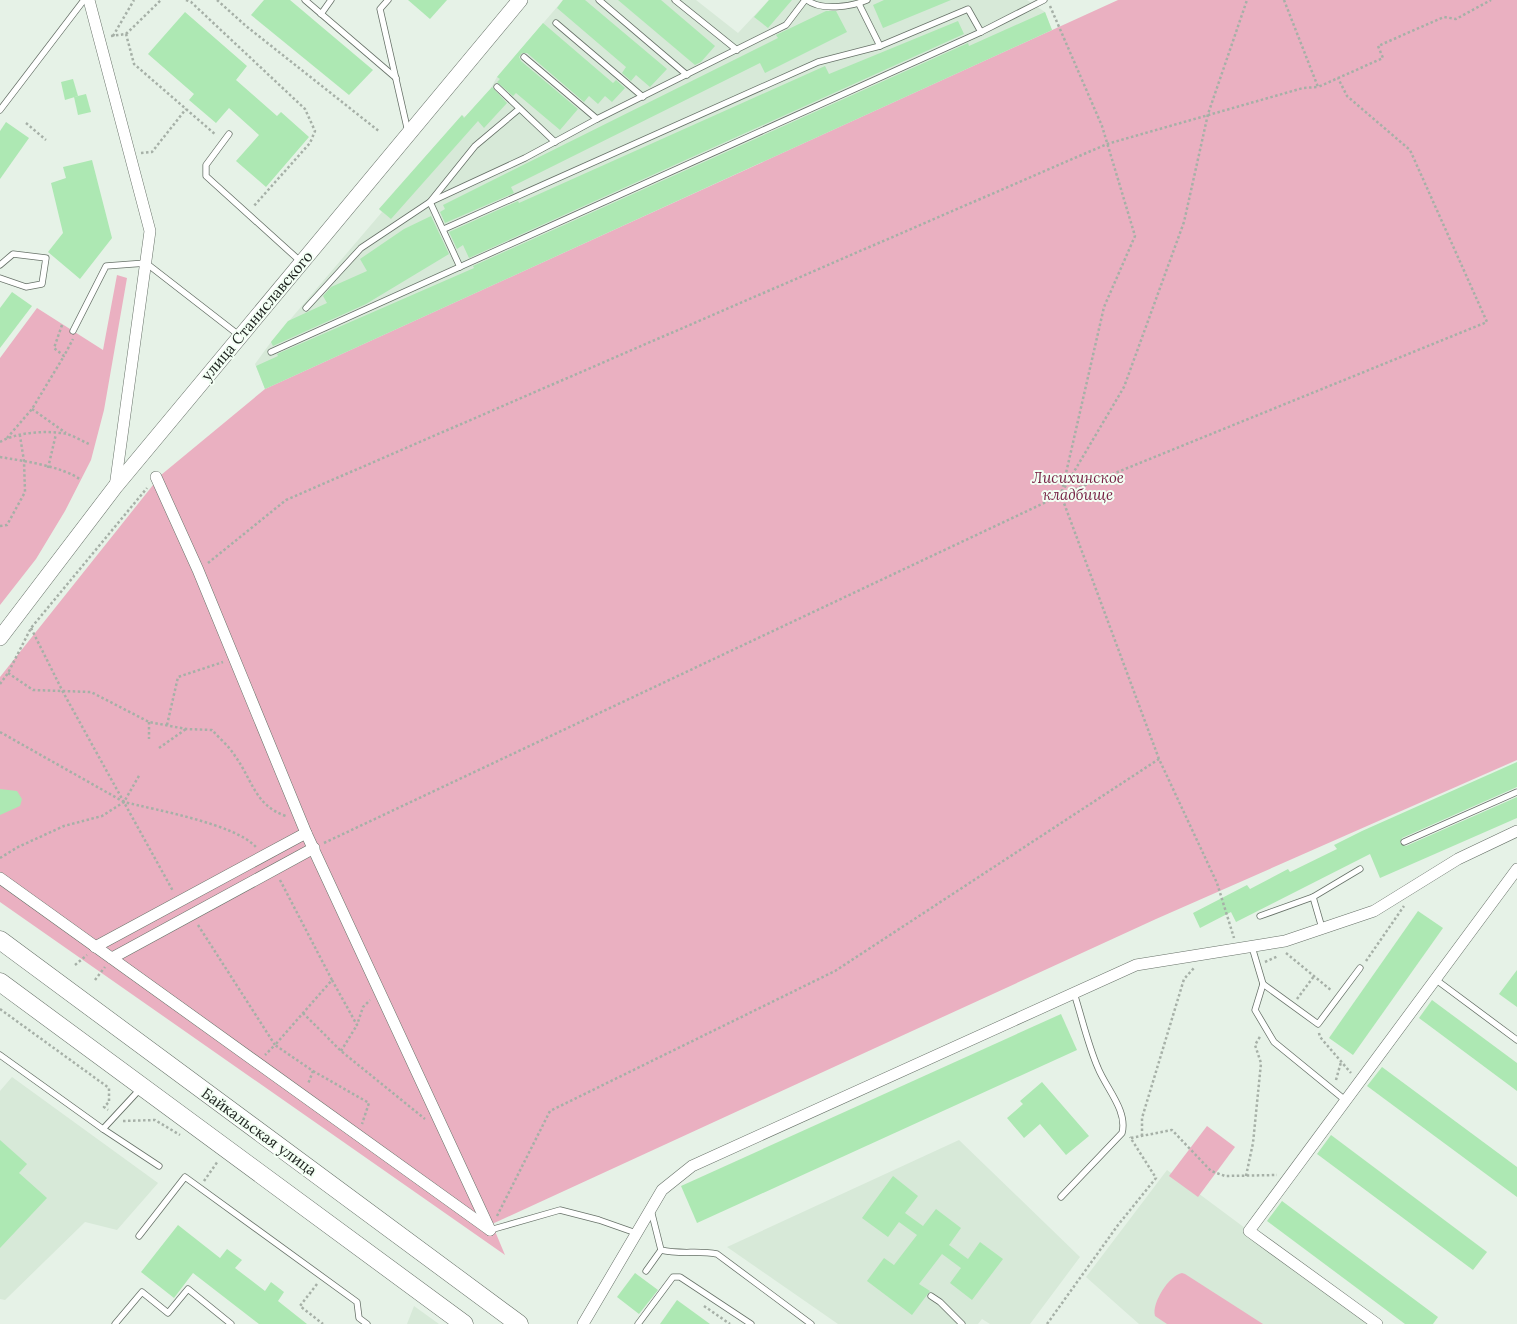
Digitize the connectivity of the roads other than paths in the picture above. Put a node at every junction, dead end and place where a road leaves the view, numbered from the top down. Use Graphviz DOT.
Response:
graph roads {
  1 [pos="84,0"];
  2 [pos="89,0"];
  3 [pos="305,0"];
  4 [pos="331,0"];
  5 [pos="388,0"];
  6 [pos="520,0"];
  7 [pos="599,0"];
  8 [pos="675,0"];
  9 [pos="806,0"];
  10 [pos="867,0"];
  11 [pos="966,0"];
  12 [pos="1044,0"];
  13 [pos="861,2"];
  14 [pos="968,9"];
  15 [pos="322,14"];
  16 [pos="556,23"];
  17 [pos="981,32"];
  18 [pos="880,46"];
  19 [pos="736,50"];
  20 [pos="524,57"];
  21 [pos="687,75"];
  22 [pos="396,78"];
  23 [pos="497,87"];
  24 [pos="643,97"];
  25 [pos="519,108"];
  26 [pos="0,110"];
  27 [pos="597,119"];
  28 [pos="229,134"];
  29 [pos="408,134"];
  30 [pos="555,142"];
  31 [pos="430,202"];
  32 [pos="444,229"];
  33 [pos="302,262"];
  34 [pos="146,263"];
  35 [pos="0,265"];
  36 [pos="460,267"];
  37 [pos="0,278"];
  38 [pos="306,308"];
  39 [pos="74,333"];
  40 [pos="240,336"];
  41 [pos="271,352"];
  42 [pos="156,477"];
  43 [pos="115,487"];
  44 [pos="0,638"];
  45 [pos="1517,792"];
  46 [pos="1517,831"];
  47 [pos="306,833"];
  48 [pos="1404,842"];
  49 [pos="314,848"];
  50 [pos="1517,868"];
  51 [pos="1360,869"];
  52 [pos="0,878"];
  53 [pos="1313,898"];
  54 [pos="1260,916"];
  55 [pos="1322,928"];
  56 [pos="0,940"];
  57 [pos="95,947"];
  58 [pos="1252,947"];
  59 [pos="112,958"];
  60 [pos="1360,968"];
  61 [pos="1435,979"];
  62 [pos="0,982"];
  63 [pos="1263,984"];
  64 [pos="1074,994"];
  65 [pos="1517,1040"];
  66 [pos="0,1055"];
  67 [pos="142,1086"];
  68 [pos="1345,1100"];
  69 [pos="103,1129"];
  70 [pos="159,1166"];
  71 [pos="1061,1197"];
  72 [pos="651,1208"];
  73 [pos="490,1230"];
  74 [pos="637,1234"];
  75 [pos="139,1236"];
  76 [pos="661,1250"];
  77 [pos="646,1272"];
  78 [pos="931,1296"];
  79 [pos="115,1324"];
  80 [pos="231,1324"];
  81 [pos="367,1324"];
  82 [pos="464,1324"];
  83 [pos="519,1324"];
  84 [pos="583,1324"];
  85 [pos="638,1324"];
  86 [pos="751,1324"];
  87 [pos="812,1324"];
  88 [pos="962,1324"];
  89 [pos="1377,1324"];
  1 -- 26 [label="lane"];
  2 -- 34 [label="street"];
  3 -- 15 [label="lane"];
  4 -- 15 [label="lane"];
  5 -- 22 [label="lane"];
  6 -- 29 [label="main road, улица Станиславского"];
  7 -- 21 [label="lane"];
  8 -- 19 [label="lane"];
  9 -- 13 [label="lane"];
  9 -- 19 [label="lane"];
  10 -- 13 [label="lane"];
  11 -- 14 [label="lane"];
  12 -- 17 [label="lane"];
  13 -- 18 [label="lane"];
  14 -- 17 [label="lane"];
  14 -- 18 [label="lane"];
  15 -- 22 [label="lane"];
  16 -- 24 [label="lane"];
  17 -- 36 [label="lane"];
  18 -- 32 [label="lane"];
  19 -- 21 [label="lane"];
  20 -- 27 [label="lane"];
  21 -- 24 [label="lane"];
  22 -- 29 [label="lane"];
  23 -- 25 [label="lane"];
  24 -- 27 [label="lane"];
  25 -- 30 [label="lane"];
  25 -- 31 [label="lane"];
  27 -- 30 [label="lane"];
  28 -- 33 [label="lane"];
  29 -- 33 [label="main road, улица Станиславского"];
  30 -- 31 [label="lane"];
  31 -- 32 [label="lane"];
  31 -- 38 [label="lane"];
  32 -- 36 [label="lane"];
  33 -- 40 [label="main road, улица Станиславского"];
  34 -- 39 [label="lane"];
  34 -- 40 [label="lane"];
  34 -- 43 [label="street"];
  35 -- 37 [label="lane"];
  36 -- 41 [label="lane"];
  40 -- 43 [label="main road, улица Станиславского"];
  42 -- 47 [label="street"];
  43 -- 44 [label="main road, улица Станиславского"];
  45 -- 48 [label="lane"];
  46 -- 55 [label="street"];
  47 -- 49 [label="street"];
  47 -- 57 [label="street"];
  49 -- 59 [label="street"];
  49 -- 73 [label="street"];
  50 -- 61 [label="street"];
  51 -- 53 [label="lane"];
  52 -- 57 [label="street"];
  53 -- 54 [label="lane"];
  53 -- 55 [label="lane"];
  55 -- 58 [label="street"];
  56 -- 83 [label="main road, Байкальская улица"];
  57 -- 59 [label="street"];
  58 -- 63 [label="lane"];
  58 -- 64 [label="street"];
  59 -- 73 [label="street"];
  60 -- 63 [label="lane"];
  61 -- 65 [label="lane"];
  61 -- 68 [label="street"];
  62 -- 67 [label="main road"];
  63 -- 68 [label="lane"];
  64 -- 71 [label="lane"];
  64 -- 72 [label="street"];
  66 -- 69 [label="lane"];
  67 -- 69 [label="lane"];
  67 -- 82 [label="main road"];
  68 -- 89 [label="street"];
  69 -- 70 [label="lane"];
  72 -- 74 [label="street"];
  72 -- 76 [label="lane"];
  73 -- 74 [label="lane"];
  74 -- 84 [label="street"];
  75 -- 81 [label="lane"];
  76 -- 77 [label="lane"];
  76 -- 87 [label="lane"];
  78 -- 88 [label="lane"];
  79 -- 80 [label="lane"];
  85 -- 86 [label="lane"];
}
